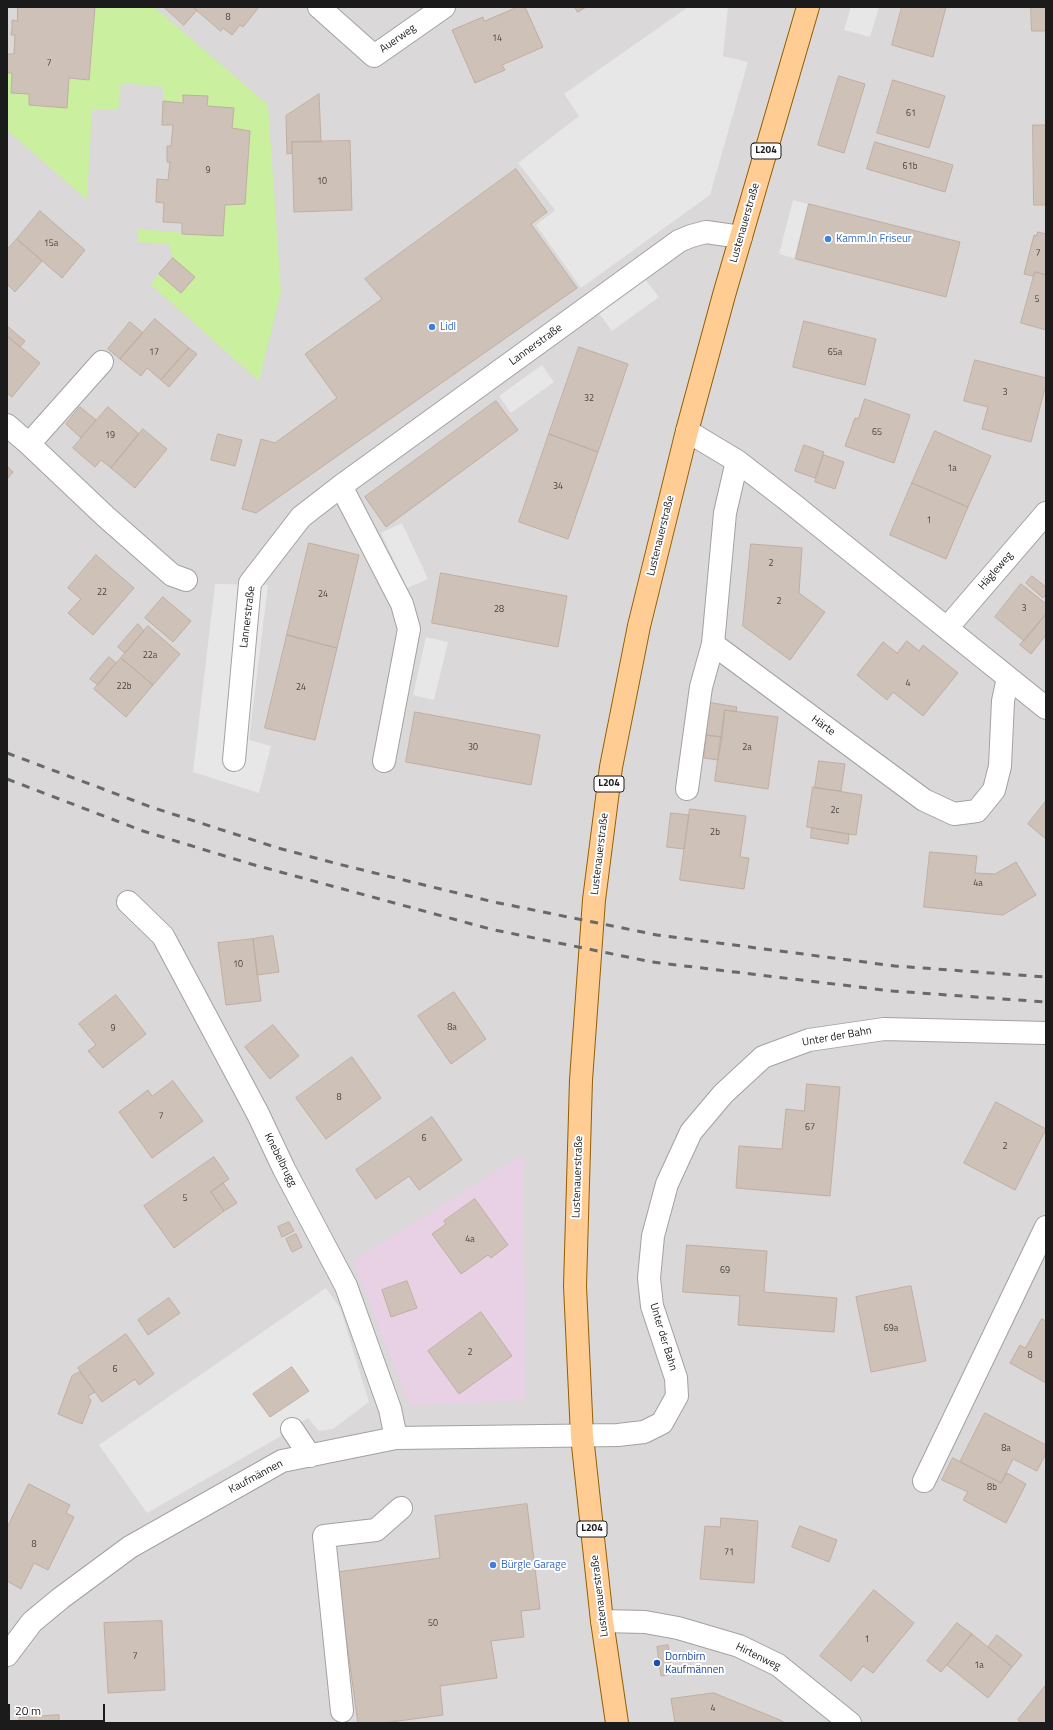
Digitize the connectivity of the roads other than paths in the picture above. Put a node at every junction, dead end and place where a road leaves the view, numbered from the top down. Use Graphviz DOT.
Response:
graph roads {
  1 [pos="319,7"];
  2 [pos="444,7"];
  3 [pos="808,7"];
  4 [pos="741,238"];
  5 [pos="102,362"];
  6 [pos="7,425"];
  7 [pos="687,431"];
  8 [pos="29,444"];
  9 [pos="737,462"];
  10 [pos="341,486"];
  11 [pos="1046,513"];
  12 [pos="186,580"];
  13 [pos="947,628"];
  14 [pos="713,644"];
  15 [pos="1008,678"];
  16 [pos="1046,708"];
  17 [pos="234,760"];
  18 [pos="384,761"];
  19 [pos="687,789"];
  20 [pos="128,902"];
  21 [pos="1046,1033"];
  22 [pos="1046,1227"];
  23 [pos="292,1429"];
  24 [pos="582,1436"];
  25 [pos="396,1438"];
  26 [pos="310,1456"];
  27 [pos="924,1481"];
  28 [pos="401,1508"];
  29 [pos="602,1621"];
  30 [pos="7,1655"];
  31 [pos="342,1711"];
  32 [pos="618,1723"];
  33 [pos="850,1723"];
  1 -- 2 [label="street, Auerweg"];
  3 -- 4 [label="main road, Lustenauerstraße / L204"];
  4 -- 7 [label="main road, Lustenauerstraße / L204"];
  4 -- 10 [label="street, Lannerstraße"];
  5 -- 8 [label="street"];
  6 -- 8 [label="street"];
  7 -- 9 [label="street"];
  7 -- 24 [label="main road, Lustenauerstraße / L204"];
  8 -- 12 [label="street"];
  9 -- 13 [label="street"];
  9 -- 14 [label="street"];
  10 -- 17 [label="street, Lannerstraße"];
  10 -- 18 [label="street"];
  11 -- 13 [label="street, Hägleweg"];
  13 -- 15 [label="street"];
  14 -- 15 [label="street, Härte"];
  14 -- 19 [label="street"];
  15 -- 16 [label="street"];
  20 -- 25 [label="street, Knebelbrugg"];
  21 -- 24 [label="street, Unter der Bahn"];
  22 -- 27 [label="street"];
  23 -- 26 [label="street"];
  24 -- 25 [label="street, Kaufmännen"];
  24 -- 29 [label="main road, Lustenauerstraße / L204"];
  25 -- 26 [label="street, Kaufmännen"];
  26 -- 30 [label="street, Kaufmännen"];
  28 -- 31 [label="street"];
  29 -- 32 [label="main road, Lustenauerstraße / L204"];
  29 -- 33 [label="street, Hirtenweg"];
}
